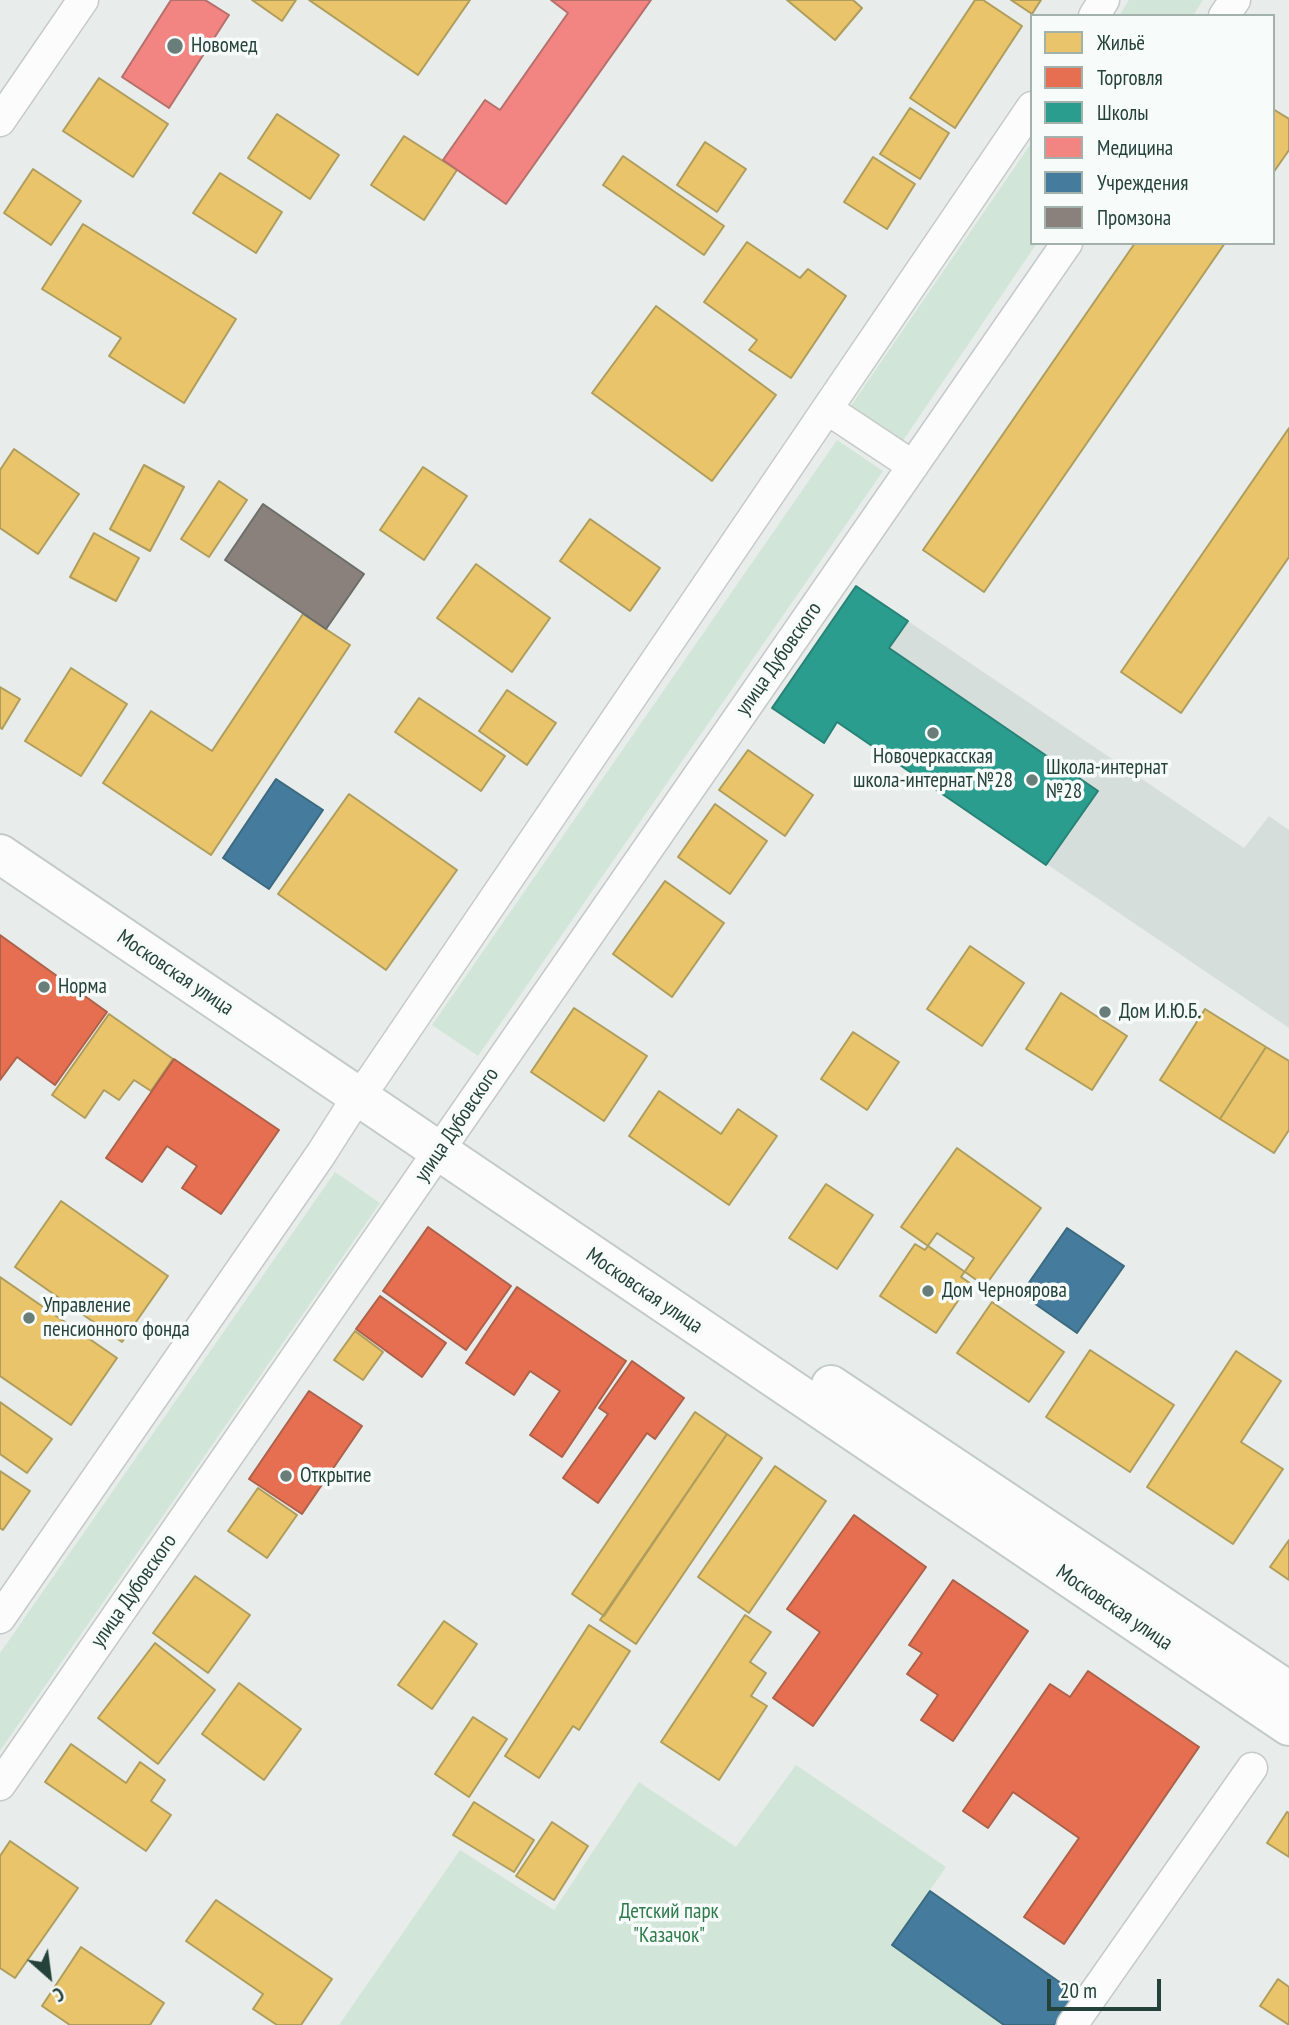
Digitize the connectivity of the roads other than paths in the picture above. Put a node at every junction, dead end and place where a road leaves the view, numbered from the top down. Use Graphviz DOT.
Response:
graph roads {
  1 [pos="83,0"];
  2 [pos="1030,110"];
  3 [pos="0,121"];
  4 [pos="1066,245"];
  5 [pos="827,409"];
  6 [pos="913,466"];
  7 [pos="0,828"];
  8 [pos="0,855"];
  9 [pos="365,1087"];
  10 [pos="446,1142"];
  11 [pos="0,1618"];
  12 [pos="1289,1691"];
  13 [pos="1289,1726"];
  14 [pos="1252,1768"];
  15 [pos="0,1785"];
  16 [pos="1072,2025"];
  1 -- 3 [label="street"];
  2 -- 5 [label="street"];
  4 -- 6 [label="street, улица Дубовского"];
  5 -- 6 [label="street"];
  5 -- 9 [label="street"];
  6 -- 10 [label="street, улица Дубовского"];
  7 -- 9 [label="main road, Московская улица"];
  8 -- 9 [label="main road, Московская улица"];
  9 -- 10 [label="main road, Московская улица"];
  9 -- 11 [label="street"];
  10 -- 12 [label="main road, Московская улица"];
  10 -- 13 [label="main road, Московская улица"];
  10 -- 15 [label="street, улица Дубовского"];
  14 -- 16 [label="street"];
}
